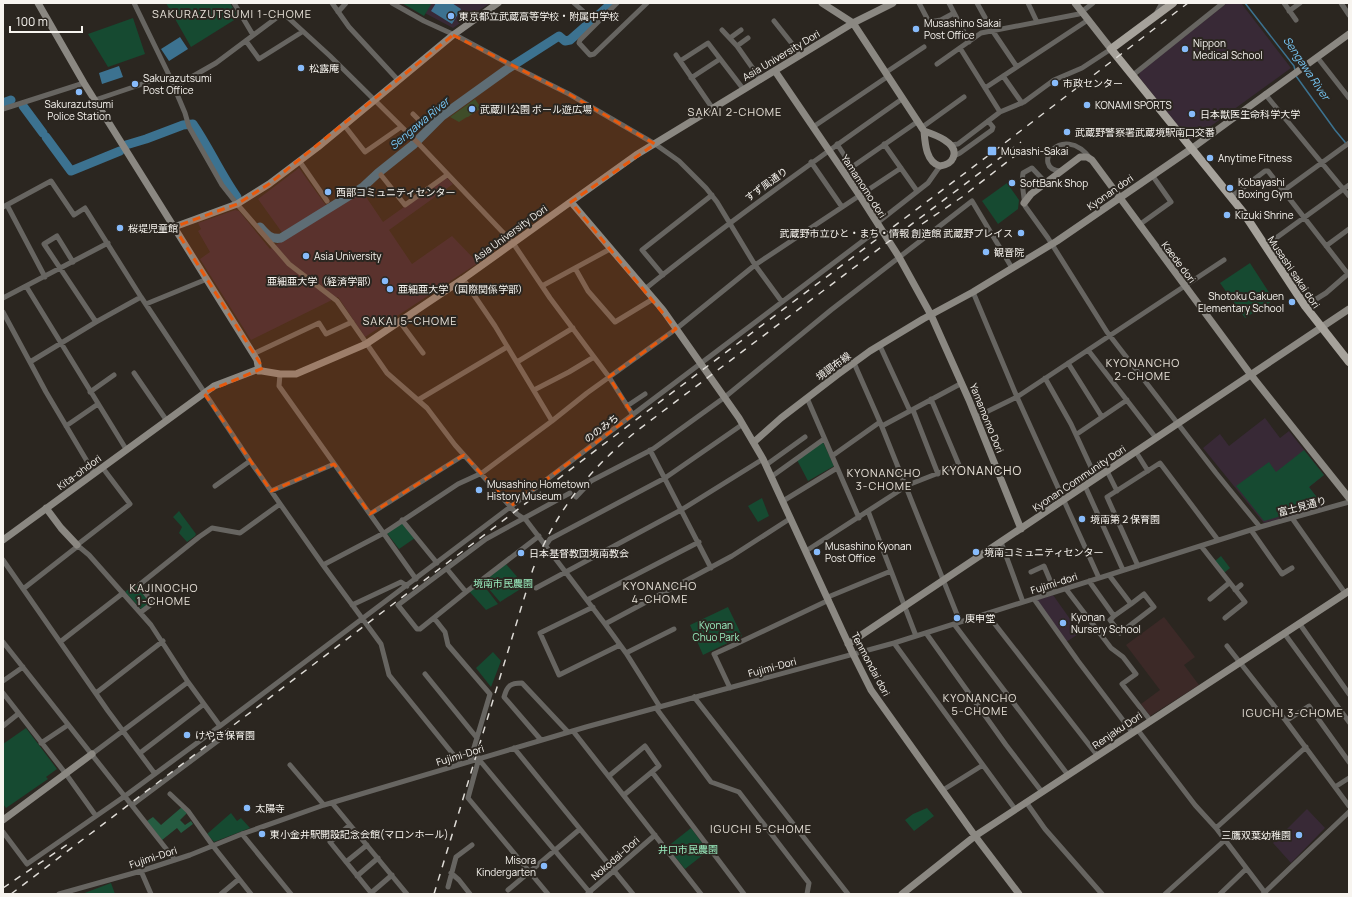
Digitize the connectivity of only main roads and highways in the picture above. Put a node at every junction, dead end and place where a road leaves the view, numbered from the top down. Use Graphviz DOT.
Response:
graph roads {
  1 [pos="1173,3"];
  2 [pos="1349,362"];
  1 -- 2 [label="main road, Musashi sakai dori"];
}
